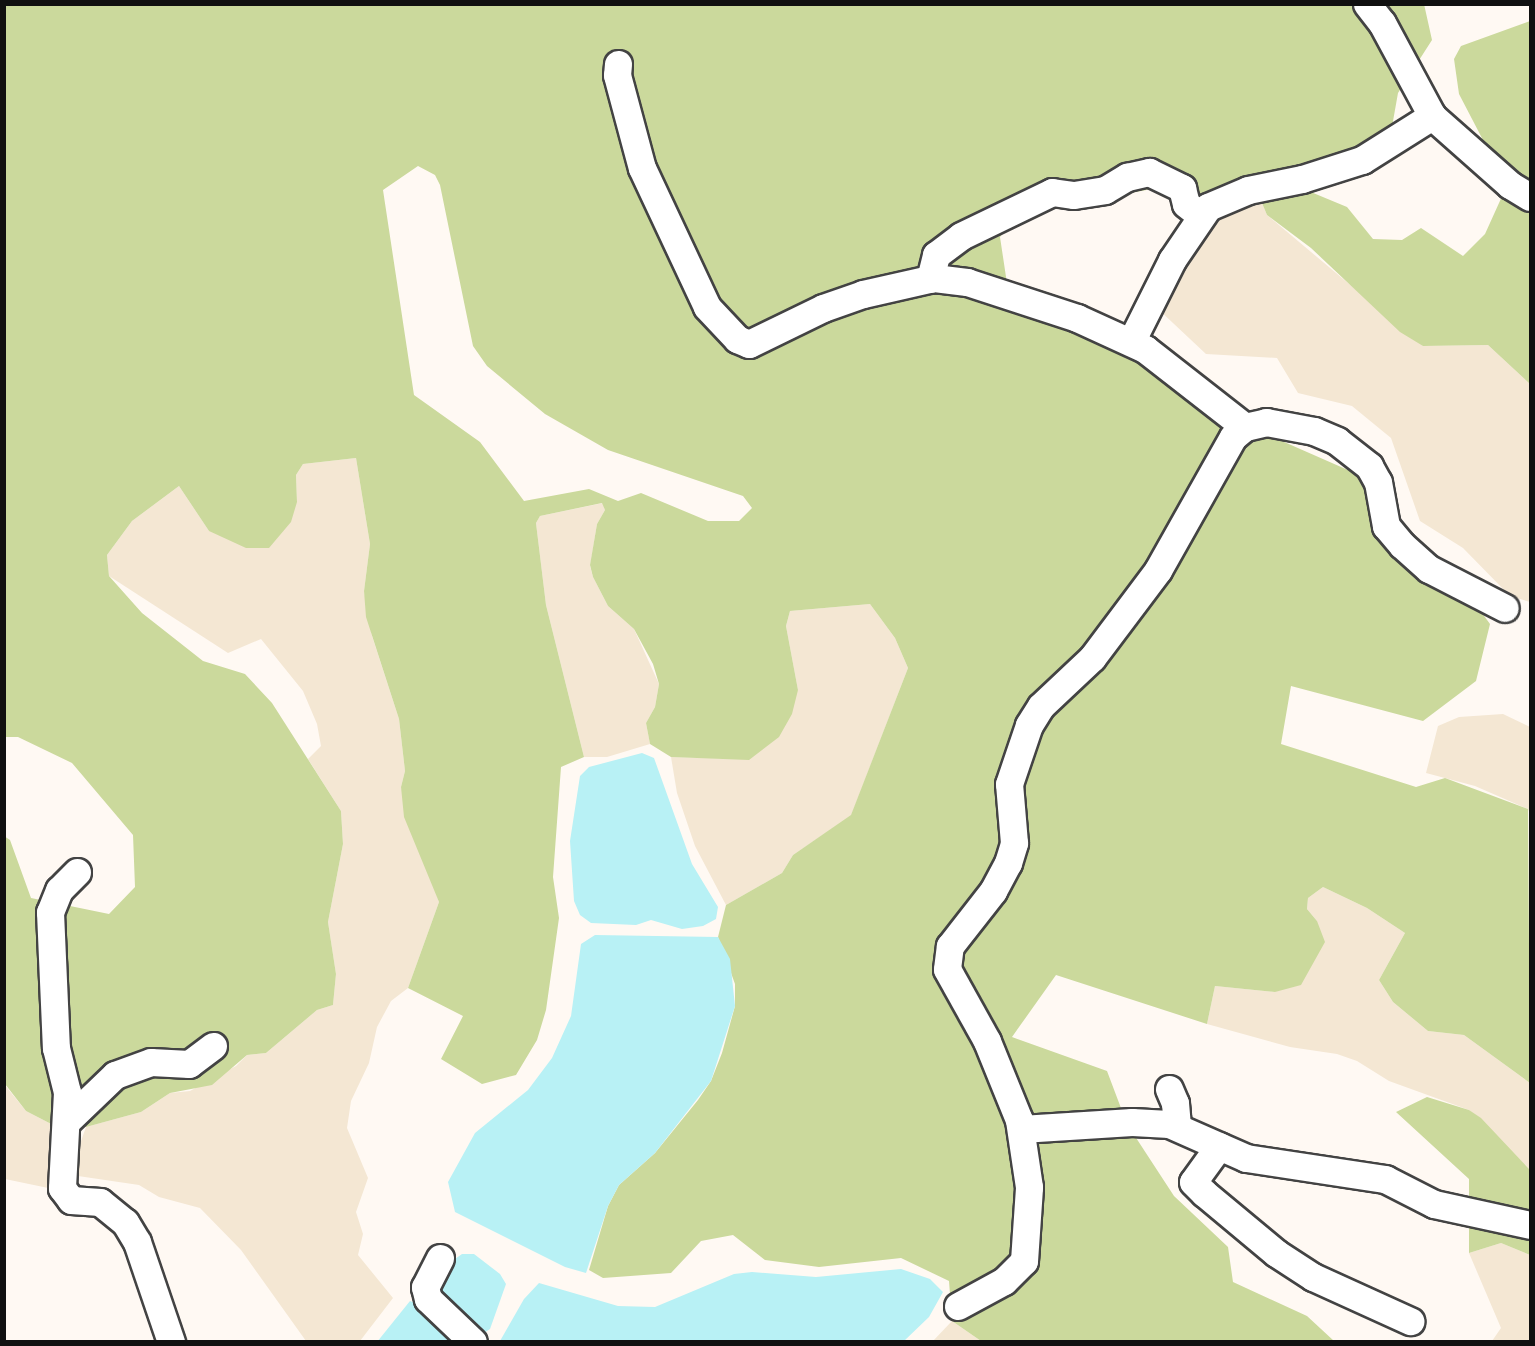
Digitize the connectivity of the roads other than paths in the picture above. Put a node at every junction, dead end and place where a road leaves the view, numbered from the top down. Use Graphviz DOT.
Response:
graph roads {
  1 [pos="1367,4"];
  2 [pos="618,64"];
  3 [pos="1432,116"];
  4 [pos="1530,197"];
  5 [pos="1200,214"];
  6 [pos="930,279"];
  7 [pos="1131,342"];
  8 [pos="1245,427"];
  9 [pos="1505,608"];
  10 [pos="77,872"];
  11 [pos="213,1046"];
  12 [pos="1169,1089"];
  13 [pos="68,1120"];
  14 [pos="1177,1127"];
  15 [pos="1021,1129"];
  16 [pos="1219,1146"];
  17 [pos="1530,1225"];
  18 [pos="440,1258"];
  19 [pos="958,1306"];
  20 [pos="1410,1322"];
  21 [pos="171,1341"];
  22 [pos="473,1341"];
  1 -- 3 [label="street"];
  2 -- 6 [label="street"];
  3 -- 4 [label="street"];
  3 -- 5 [label="street"];
  5 -- 6 [label="street"];
  5 -- 7 [label="street"];
  6 -- 7 [label="street"];
  7 -- 8 [label="street"];
  8 -- 9 [label="street"];
  8 -- 15 [label="street"];
  10 -- 13 [label="street"];
  11 -- 13 [label="street"];
  12 -- 14 [label="street"];
  13 -- 21 [label="street"];
  14 -- 15 [label="street"];
  14 -- 16 [label="street"];
  15 -- 19 [label="street"];
  16 -- 17 [label="street"];
  16 -- 20 [label="street"];
  18 -- 22 [label="street"];
}
